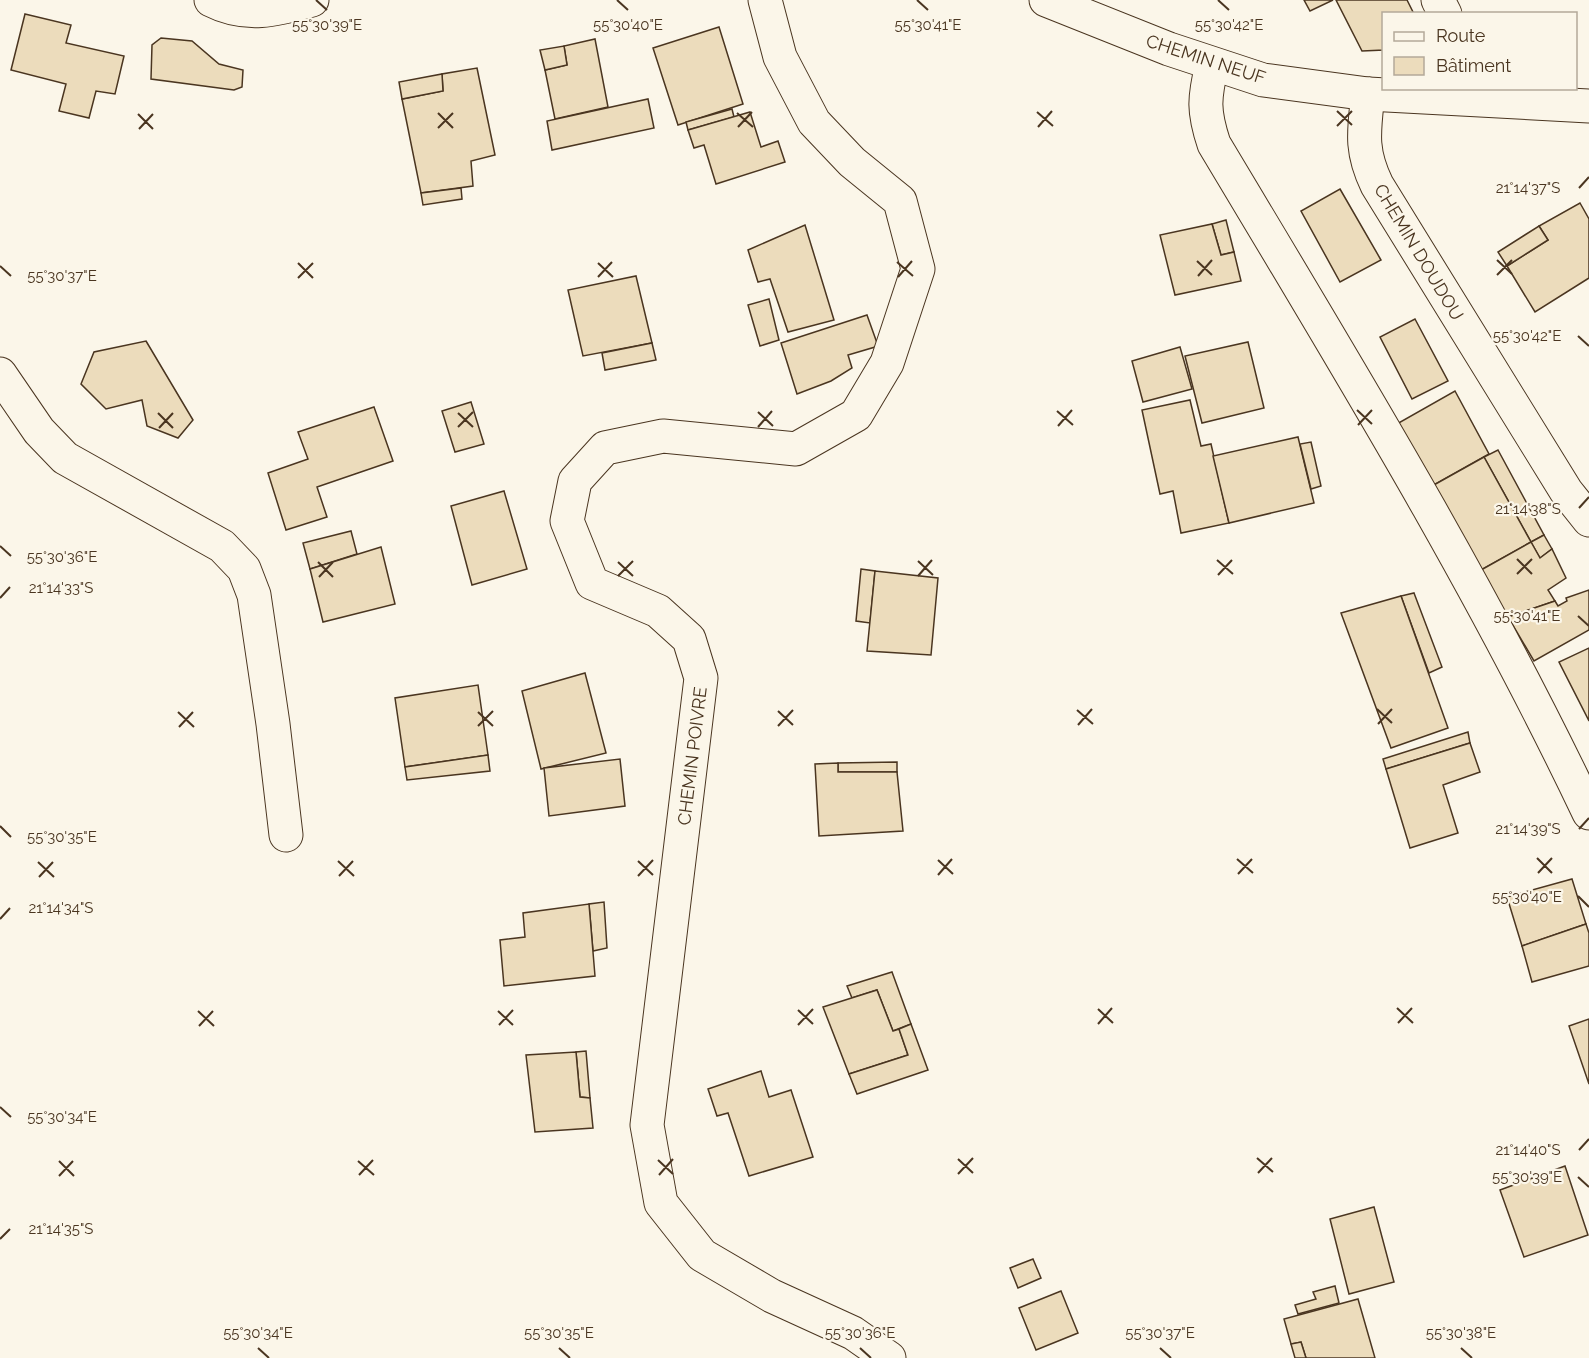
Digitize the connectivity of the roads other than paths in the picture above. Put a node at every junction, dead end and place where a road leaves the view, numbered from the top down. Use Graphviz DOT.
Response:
graph roads {
  1 [pos="211,0"];
  2 [pos="312,0"];
  3 [pos="765,0"];
  4 [pos="1046,0"];
  5 [pos="1212,65"];
  6 [pos="1459,93"];
  7 [pos="1368,94"];
  8 [pos="1589,106"];
  9 [pos="0,374"];
  10 [pos="1589,520"];
  11 [pos="1589,813"];
  12 [pos="285,835"];
  13 [pos="889,1358"];
  1 -- 2 [label="street"];
  3 -- 13 [label="street, CHEMIN POIVRE"];
  4 -- 5 [label="street, CHEMIN NEUF"];
  5 -- 7 [label="street, CHEMIN NEUF"];
  5 -- 11 [label="street"];
  6 -- 7 [label="street, CHEMIN NEUF"];
  6 -- 8 [label="street, CHEMIN NEUF"];
  7 -- 10 [label="street, CHEMIN DOUDOU"];
  9 -- 12 [label="street"];
}
